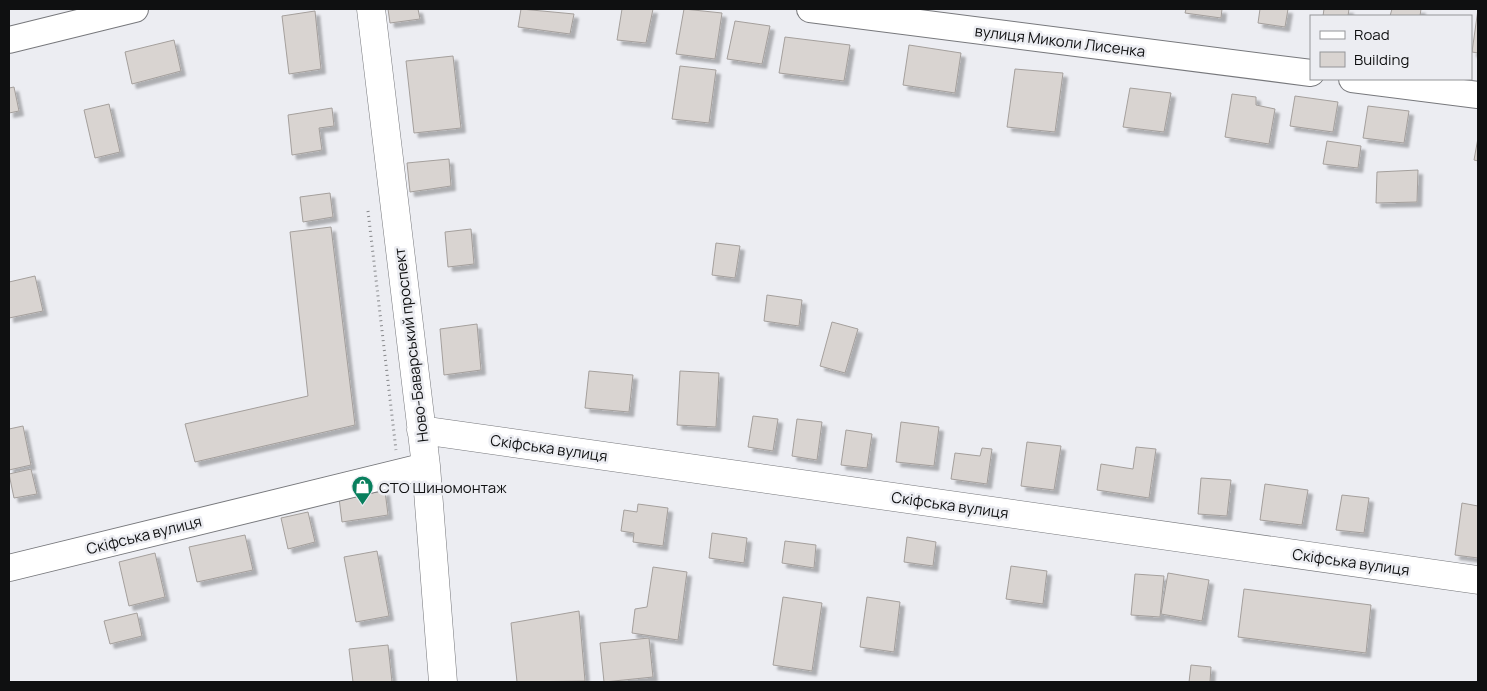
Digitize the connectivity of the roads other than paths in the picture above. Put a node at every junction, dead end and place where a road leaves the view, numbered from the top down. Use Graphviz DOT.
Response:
graph roads {
  1 [pos="135,9"];
  2 [pos="371,9"];
  3 [pos="810,9"];
  4 [pos="9,40"];
  5 [pos="1310,74"];
  6 [pos="1360,80"];
  7 [pos="1478,95"];
  8 [pos="421,430"];
  9 [pos="426,466"];
  10 [pos="9,568"];
  11 [pos="1478,580"];
  12 [pos="443,682"];
  1 -- 4 [label="street"];
  2 -- 8 [label="main road, Ново-Баварський проспект"];
  3 -- 5 [label="street, вулиця Миколи Лисенка"];
  6 -- 7 [label="street"];
  8 -- 9 [label="main road, Ново-Баварський проспект"];
  8 -- 11 [label="main road, Скіфська вулиця"];
  9 -- 10 [label="street, Скіфська вулиця"];
  9 -- 12 [label="main road, Ново-Баварський проспект"];
}
